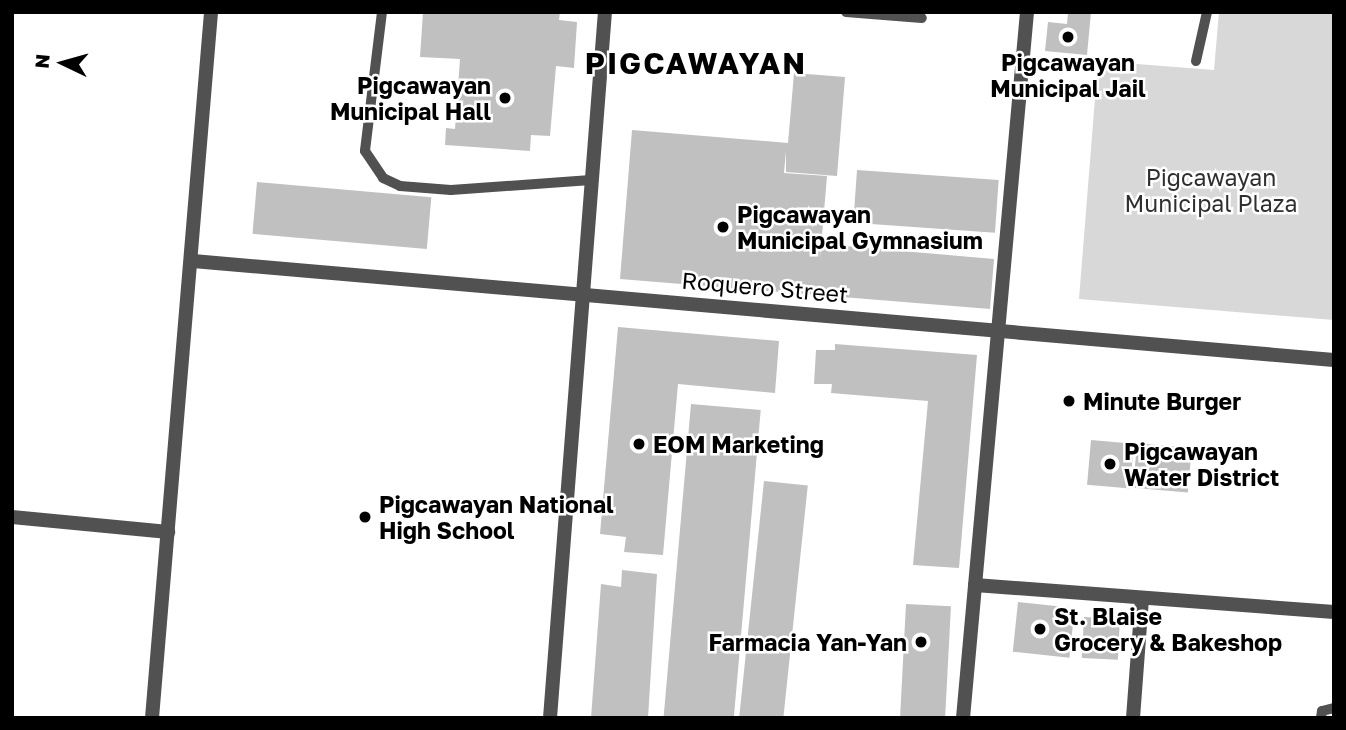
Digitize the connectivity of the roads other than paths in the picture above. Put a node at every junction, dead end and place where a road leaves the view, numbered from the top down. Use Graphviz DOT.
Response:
graph roads {
  1 [pos="211,12"];
  2 [pos="382,12"];
  3 [pos="605,12"];
  4 [pos="846,12"];
  5 [pos="1027,12"];
  6 [pos="1207,12"];
  7 [pos="922,18"];
  8 [pos="1196,61"];
  9 [pos="591,180"];
  10 [pos="192,261"];
  11 [pos="583,294"];
  12 [pos="998,330"];
  13 [pos="1334,360"];
  14 [pos="12,517"];
  15 [pos="168,532"];
  16 [pos="975,585"];
  17 [pos="1142,598"];
  18 [pos="1334,612"];
  19 [pos="1334,708"];
  20 [pos="152,718"];
  21 [pos="550,718"];
  22 [pos="963,718"];
  23 [pos="1133,718"];
  24 [pos="1321,718"];
  1 -- 10 [label="street"];
  2 -- 9 [label="lane"];
  3 -- 9 [label="street"];
  4 -- 7 [label="lane"];
  5 -- 12 [label="street"];
  6 -- 8 [label="lane"];
  9 -- 11 [label="street"];
  10 -- 11 [label="street, Roquero Street"];
  10 -- 15 [label="street"];
  11 -- 12 [label="street, Roquero Street"];
  11 -- 21 [label="street"];
  12 -- 13 [label="street, Roquero Street"];
  12 -- 16 [label="street"];
  14 -- 15 [label="street"];
  15 -- 20 [label="street"];
  16 -- 17 [label="street"];
  16 -- 22 [label="street"];
  17 -- 18 [label="street"];
  17 -- 23 [label="street"];
  19 -- 24 [label="lane"];
}
